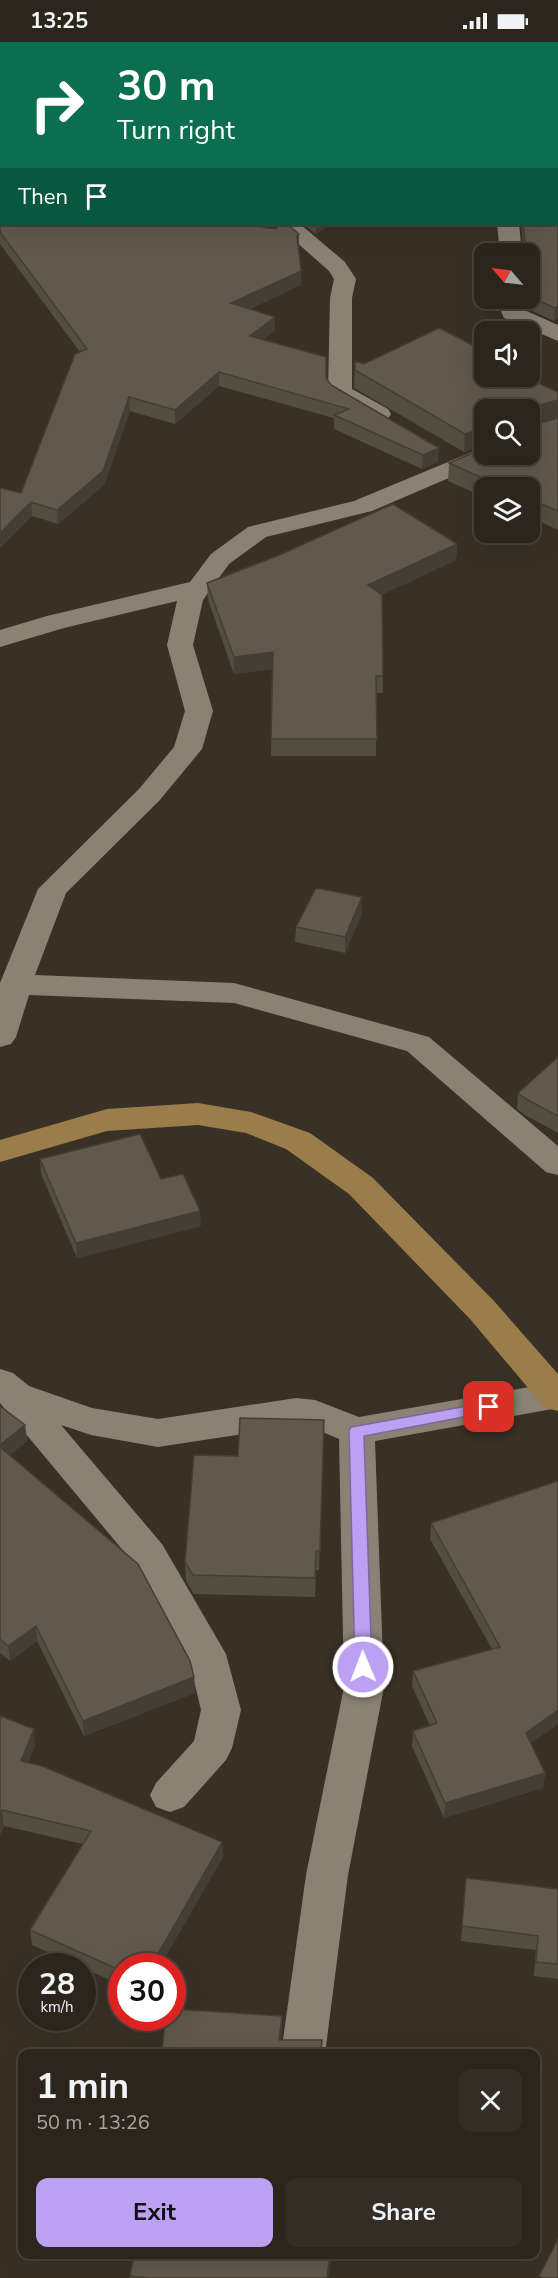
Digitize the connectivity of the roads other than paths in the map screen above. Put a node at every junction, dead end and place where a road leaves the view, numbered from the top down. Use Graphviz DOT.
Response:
graph roads {
  1 [pos="288,225"];
  2 [pos="508,225"];
  3 [pos="510,243"];
  4 [pos="510,309"];
  5 [pos="558,334"];
  6 [pos="401,428"];
  7 [pos="463,456"];
  8 [pos="198,588"];
  9 [pos="0,639"];
  10 [pos="15,984"];
  11 [pos="0,1037"];
  12 [pos="0,1151"];
  13 [pos="558,1164"];
  14 [pos="8,1389"];
  15 [pos="557,1397"];
  16 [pos="357,1431"];
  17 [pos="170,1795"];
  18 [pos="304,2049"];
  1 -- 6 [label="street"];
  2 -- 3 [label="street"];
  4 -- 5 [label="street"];
  7 -- 8 [label="street"];
  8 -- 9 [label="street"];
  8 -- 10 [label="street"];
  10 -- 11 [label="street"];
  10 -- 13 [label="street"];
  12 -- 15 [label="main road"];
  14 -- 16 [label="street"];
  14 -- 17 [label="street"];
  15 -- 16 [label="street"];
  16 -- 18 [label="street"];
}
